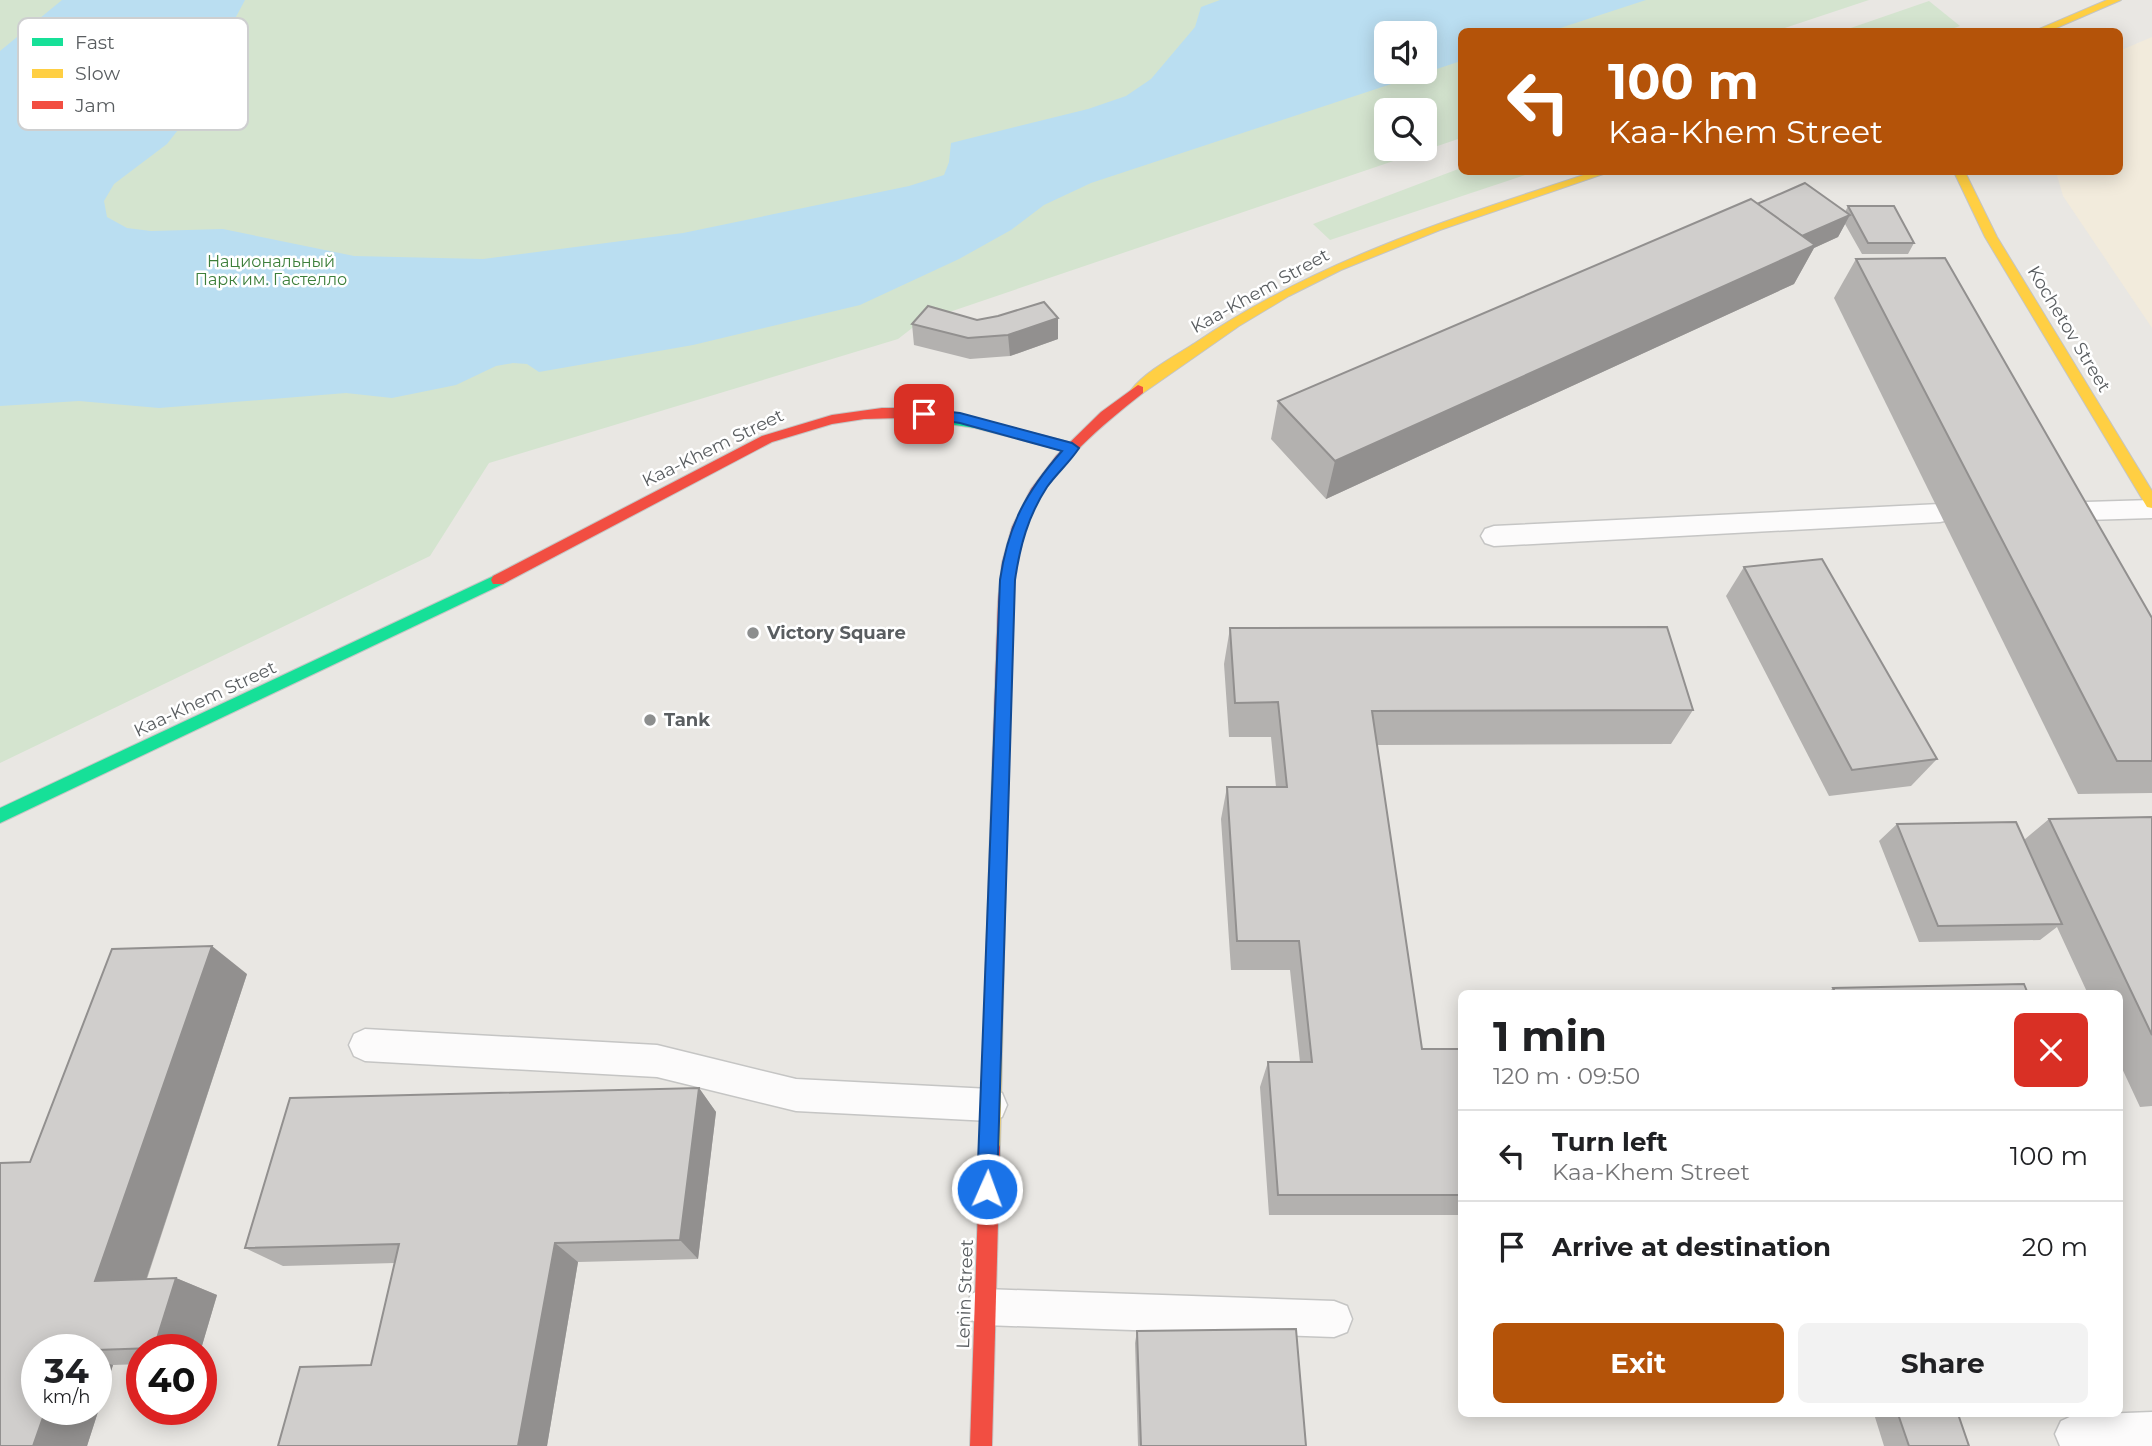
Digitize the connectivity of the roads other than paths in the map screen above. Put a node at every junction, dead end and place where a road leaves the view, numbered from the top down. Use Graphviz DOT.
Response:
graph roads {
  1 [pos="2116,0"];
  2 [pos="2047,28"];
  3 [pos="1593,175"];
  4 [pos="1960,175"];
  5 [pos="1072,448"];
  6 [pos="2152,503"];
  7 [pos="2152,509"];
  8 [pos="2037,512"];
  9 [pos="1940,513"];
  10 [pos="1494,536"];
  11 [pos="0,816"];
  12 [pos="365,1045"];
  13 [pos="990,1105"];
  14 [pos="984,1307"];
  15 [pos="1334,1319"];
  16 [pos="2152,1431"];
  17 [pos="2074,1434"];
  18 [pos="981,1446"];
  1 -- 2 [label="street"];
  3 -- 5 [label="street, Kaa-Khem Street"];
  4 -- 6 [label="street, Kochetov Street"];
  5 -- 11 [label="street, Kaa-Khem Street"];
  5 -- 13 [label="street, Lenin Street"];
  7 -- 8 [label="lane"];
  9 -- 10 [label="lane"];
  12 -- 13 [label="lane"];
  13 -- 14 [label="street, Lenin Street"];
  14 -- 15 [label="lane"];
  14 -- 18 [label="street, Lenin Street"];
  16 -- 17 [label="lane"];
}
